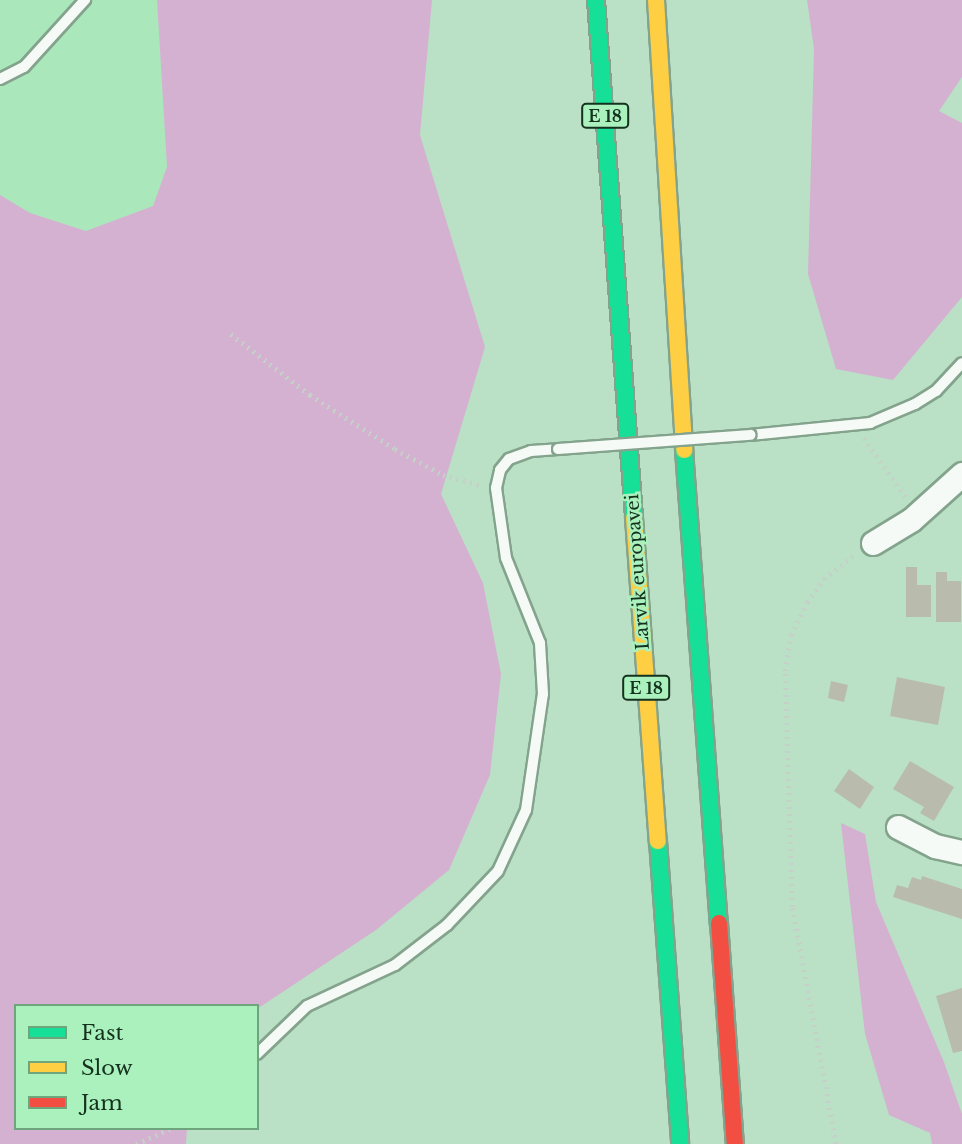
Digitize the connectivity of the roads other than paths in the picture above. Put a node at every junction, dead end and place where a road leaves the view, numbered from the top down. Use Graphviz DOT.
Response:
graph roads {
  1 [pos="85,0"];
  2 [pos="596,0"];
  3 [pos="656,0"];
  4 [pos="0,79"];
  5 [pos="962,363"];
  6 [pos="959,486"];
  7 [pos="873,543"];
  8 [pos="898,827"];
  9 [pos="962,852"];
  10 [pos="259,1052"];
  11 [pos="680,1144"];
  12 [pos="735,1144"];
  1 -- 4 [label="lane"];
  2 -- 11 [label="highway, Larvik europavei / E 18"];
  3 -- 12 [label="highway"];
  5 -- 10 [label="lane, bridge"];
  6 -- 7 [label="street"];
  8 -- 9 [label="street"];
}
